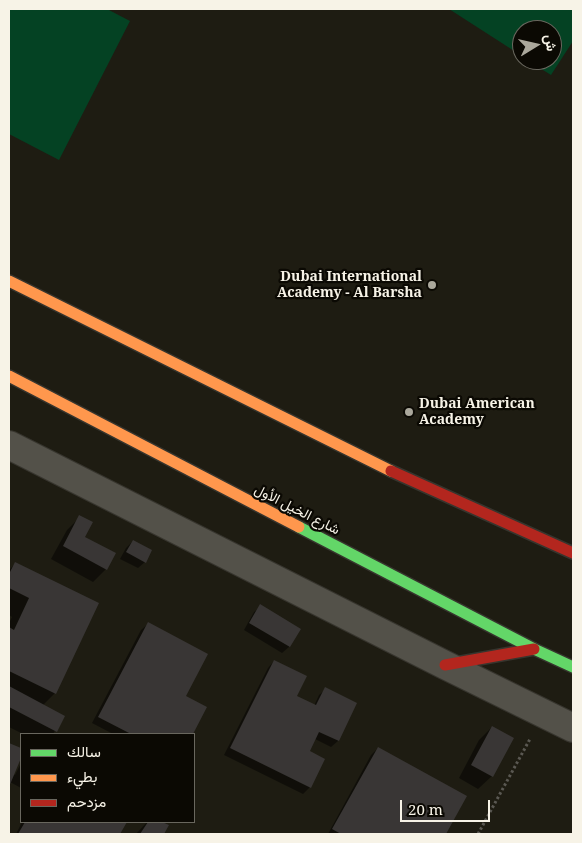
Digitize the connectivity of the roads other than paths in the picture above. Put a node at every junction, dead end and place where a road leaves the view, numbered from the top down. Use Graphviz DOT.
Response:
graph roads {
  1 [pos="9,281"];
  2 [pos="9,376"];
  3 [pos="9,445"];
  4 [pos="573,553"];
  5 [pos="534,650"];
  6 [pos="445,665"];
  7 [pos="573,667"];
  8 [pos="573,728"];
  1 -- 4 [label="main road"];
  2 -- 5 [label="main road, شارع الخيل الأول"];
  3 -- 6 [label="street"];
  5 -- 6 [label="main road"];
  5 -- 7 [label="main road, شارع الخيل الأول"];
  6 -- 8 [label="street"];
}
